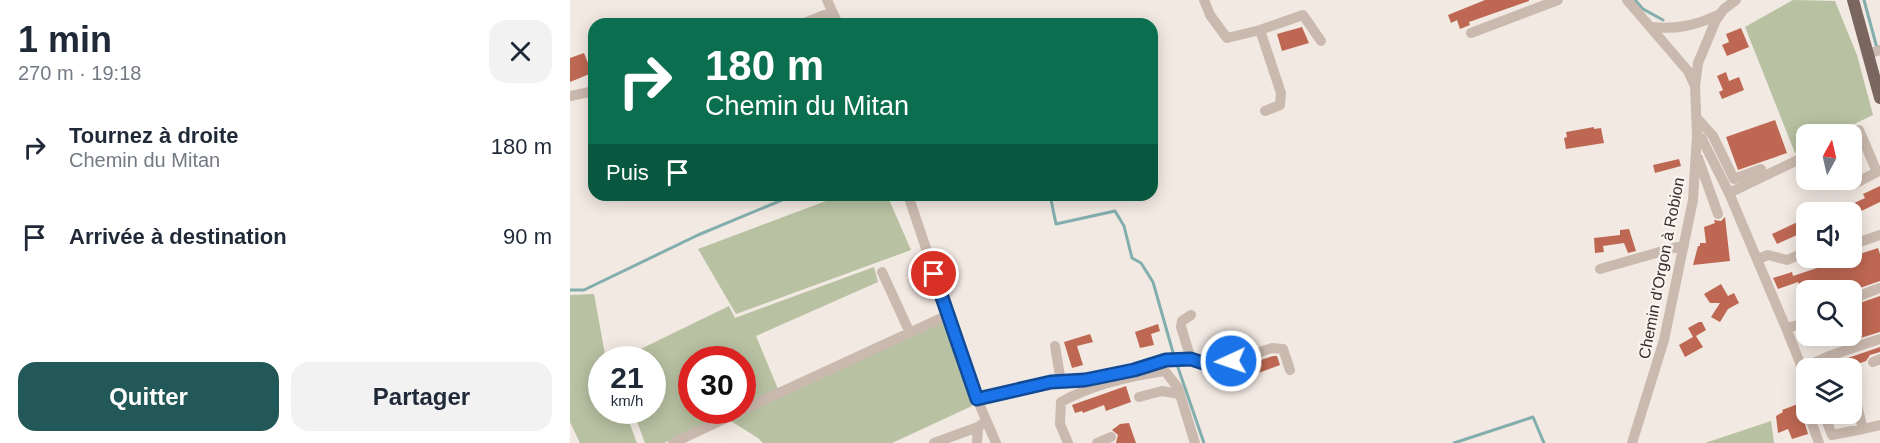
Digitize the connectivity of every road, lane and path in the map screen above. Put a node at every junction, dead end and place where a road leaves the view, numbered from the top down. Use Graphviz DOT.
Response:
graph roads {
  1 [pos="827,0"];
  2 [pos="1204,0"];
  3 [pos="1558,0"];
  4 [pos="1628,0"];
  5 [pos="1736,0"];
  6 [pos="1853,0"];
  7 [pos="832,12"];
  8 [pos="1721,14"];
  9 [pos="817,18"];
  10 [pos="835,18"];
  11 [pos="1651,27"];
  12 [pos="1260,30"];
  13 [pos="1471,33"];
  14 [pos="1321,41"];
  15 [pos="1874,52"];
  16 [pos="1695,86"];
  17 [pos="588,92"];
  18 [pos="570,96"];
  19 [pos="1880,98"];
  20 [pos="1265,111"];
  21 [pos="1696,117"];
  22 [pos="1697,135"];
  23 [pos="1862,137"];
  24 [pos="1696,152"];
  25 [pos="1796,163"];
  26 [pos="1761,169"];
  27 [pos="1862,180"];
  28 [pos="1730,193"];
  29 [pos="910,201"];
  30 [pos="1718,214"];
  31 [pos="1880,235"];
  32 [pos="1862,241"];
  33 [pos="1684,245"];
  34 [pos="1796,256"];
  35 [pos="1758,259"];
  36 [pos="1600,269"];
  37 [pos="882,272"];
  38 [pos="1880,288"];
  39 [pos="1862,295"];
  40 [pos="948,315"];
  41 [pos="1191,315"];
  42 [pos="1796,326"];
  43 [pos="1786,328"];
  44 [pos="910,333"];
  45 [pos="1880,339"];
  46 [pos="1055,346"];
  47 [pos="1191,359"];
  48 [pos="1290,370"];
  49 [pos="1061,382"];
  50 [pos="1179,394"];
  51 [pos="1139,397"];
  52 [pos="977,399"];
  53 [pos="756,404"];
  54 [pos="714,424"];
  55 [pos="982,424"];
  56 [pos="1812,424"];
  57 [pos="1828,424"];
  58 [pos="1862,424"];
  59 [pos="1880,425"];
  60 [pos="1863,429"];
  61 [pos="1111,437"];
  62 [pos="673,443"];
  63 [pos="934,443"];
  64 [pos="977,443"];
  65 [pos="996,443"];
  66 [pos="1068,443"];
  67 [pos="1097,443"];
  68 [pos="1195,443"];
  69 [pos="1632,443"];
  70 [pos="1819,443"];
  1 -- 7 [label="street"];
  2 -- 12 [label="street"];
  3 -- 13 [label="street"];
  4 -- 11 [label="street"];
  5 -- 8 [label="street, Chemin d'Orgon à Robion"];
  6 -- 15 [label="main road"];
  7 -- 9 [label="street"];
  7 -- 10 [label="street"];
  8 -- 11 [label="street"];
  8 -- 16 [label="street, Chemin d'Orgon à Robion"];
  11 -- 16 [label="street"];
  12 -- 14 [label="street"];
  12 -- 20 [label="street"];
  15 -- 19 [label="main road"];
  16 -- 21 [label="street, Chemin d'Orgon à Robion"];
  17 -- 18 [label="street"];
  21 -- 22 [label="street, Chemin d'Orgon à Robion"];
  21 -- 26 [label="street"];
  22 -- 24 [label="street, Chemin d'Orgon à Robion"];
  22 -- 28 [label="street"];
  23 -- 27 [label="street"];
  24 -- 30 [label="street"];
  24 -- 33 [label="street, Chemin d'Orgon à Robion"];
  25 -- 28 [label="street"];
  28 -- 35 [label="street"];
  29 -- 40 [label="street"];
  31 -- 32 [label="street"];
  33 -- 36 [label="street"];
  33 -- 69 [label="street, Chemin d'Orgon à Robion"];
  34 -- 35 [label="street"];
  35 -- 43 [label="street"];
  37 -- 44 [label="street"];
  38 -- 39 [label="street"];
  40 -- 44 [label="street"];
  40 -- 52 [label="street"];
  41 -- 47 [label="street"];
  42 -- 43 [label="street"];
  43 -- 45 [label="street"];
  44 -- 53 [label="street"];
  46 -- 49 [label="street"];
  47 -- 48 [label="street"];
  47 -- 49 [label="street"];
  49 -- 52 [label="street"];
  50 -- 51 [label="street"];
  50 -- 66 [label="street"];
  50 -- 68 [label="street"];
  52 -- 55 [label="street"];
  54 -- 62 [label="street"];
  55 -- 63 [label="street"];
  55 -- 64 [label="street"];
  55 -- 65 [label="street"];
  56 -- 70 [label="street"];
  57 -- 60 [label="street"];
  58 -- 60 [label="street"];
  59 -- 60 [label="street"];
  61 -- 67 [label="street"];
}
